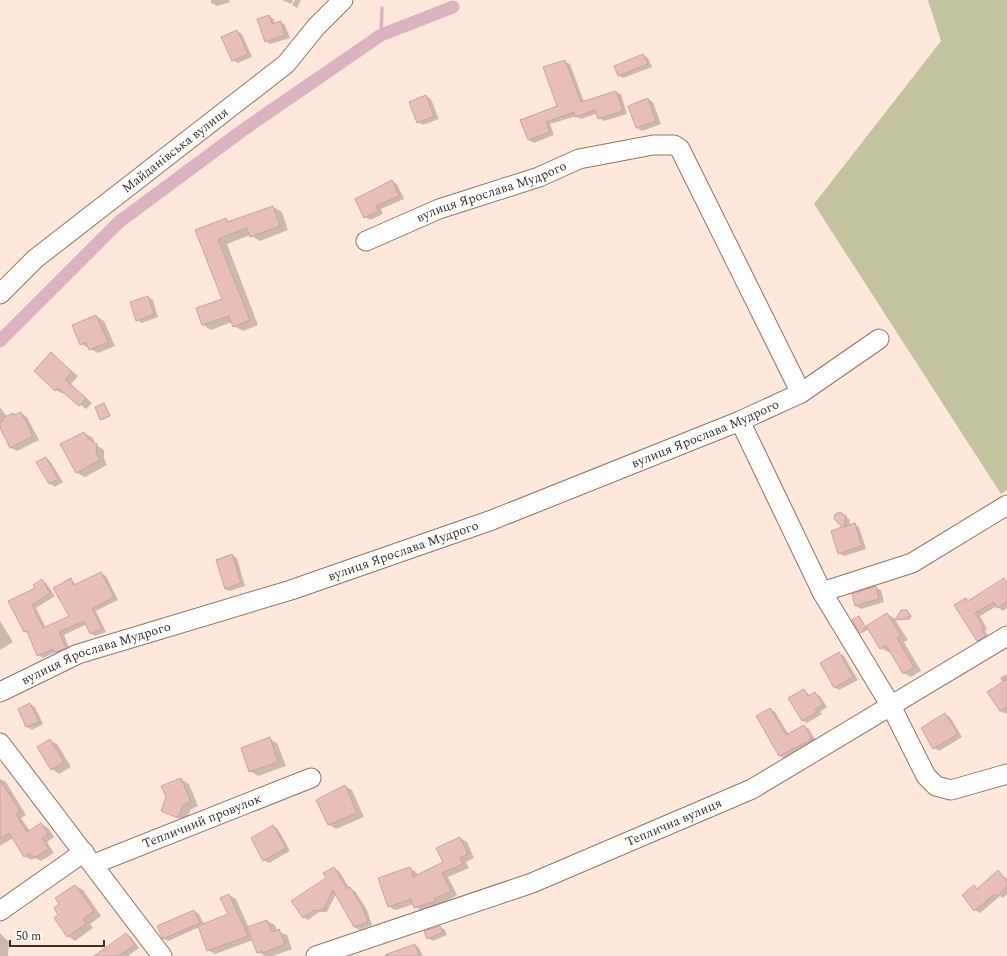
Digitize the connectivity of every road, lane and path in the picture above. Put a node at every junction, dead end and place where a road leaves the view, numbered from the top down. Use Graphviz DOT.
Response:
graph roads {
  1 [pos="343,0"];
  2 [pos="366,241"];
  3 [pos="0,294"];
  4 [pos="879,339"];
  5 [pos="801,393"];
  6 [pos="740,421"];
  7 [pos="1007,505"];
  8 [pos="822,592"];
  9 [pos="1007,636"];
  10 [pos="0,692"];
  11 [pos="891,706"];
  12 [pos="0,743"];
  13 [pos="1007,774"];
  14 [pos="311,778"];
  15 [pos="89,858"];
  16 [pos="0,911"];
  17 [pos="162,956"];
  18 [pos="316,956"];
  1 -- 3 [label="street, Майданівська вулиця"];
  2 -- 5 [label="street, вулиця Ярослава Мудрого"];
  4 -- 5 [label="street, вулиця Ярослава Мудрого"];
  5 -- 6 [label="street, вулиця Ярослава Мудрого"];
  6 -- 8 [label="street"];
  6 -- 10 [label="street, вулиця Ярослава Мудрого"];
  7 -- 8 [label="street"];
  8 -- 11 [label="street"];
  9 -- 11 [label="street, Теплична вулиця"];
  11 -- 13 [label="street"];
  11 -- 18 [label="street, Теплична вулиця"];
  12 -- 15 [label="street"];
  14 -- 15 [label="street, Тепличний провулок"];
  15 -- 16 [label="street, Тепличний провулок"];
  15 -- 17 [label="street"];
}
